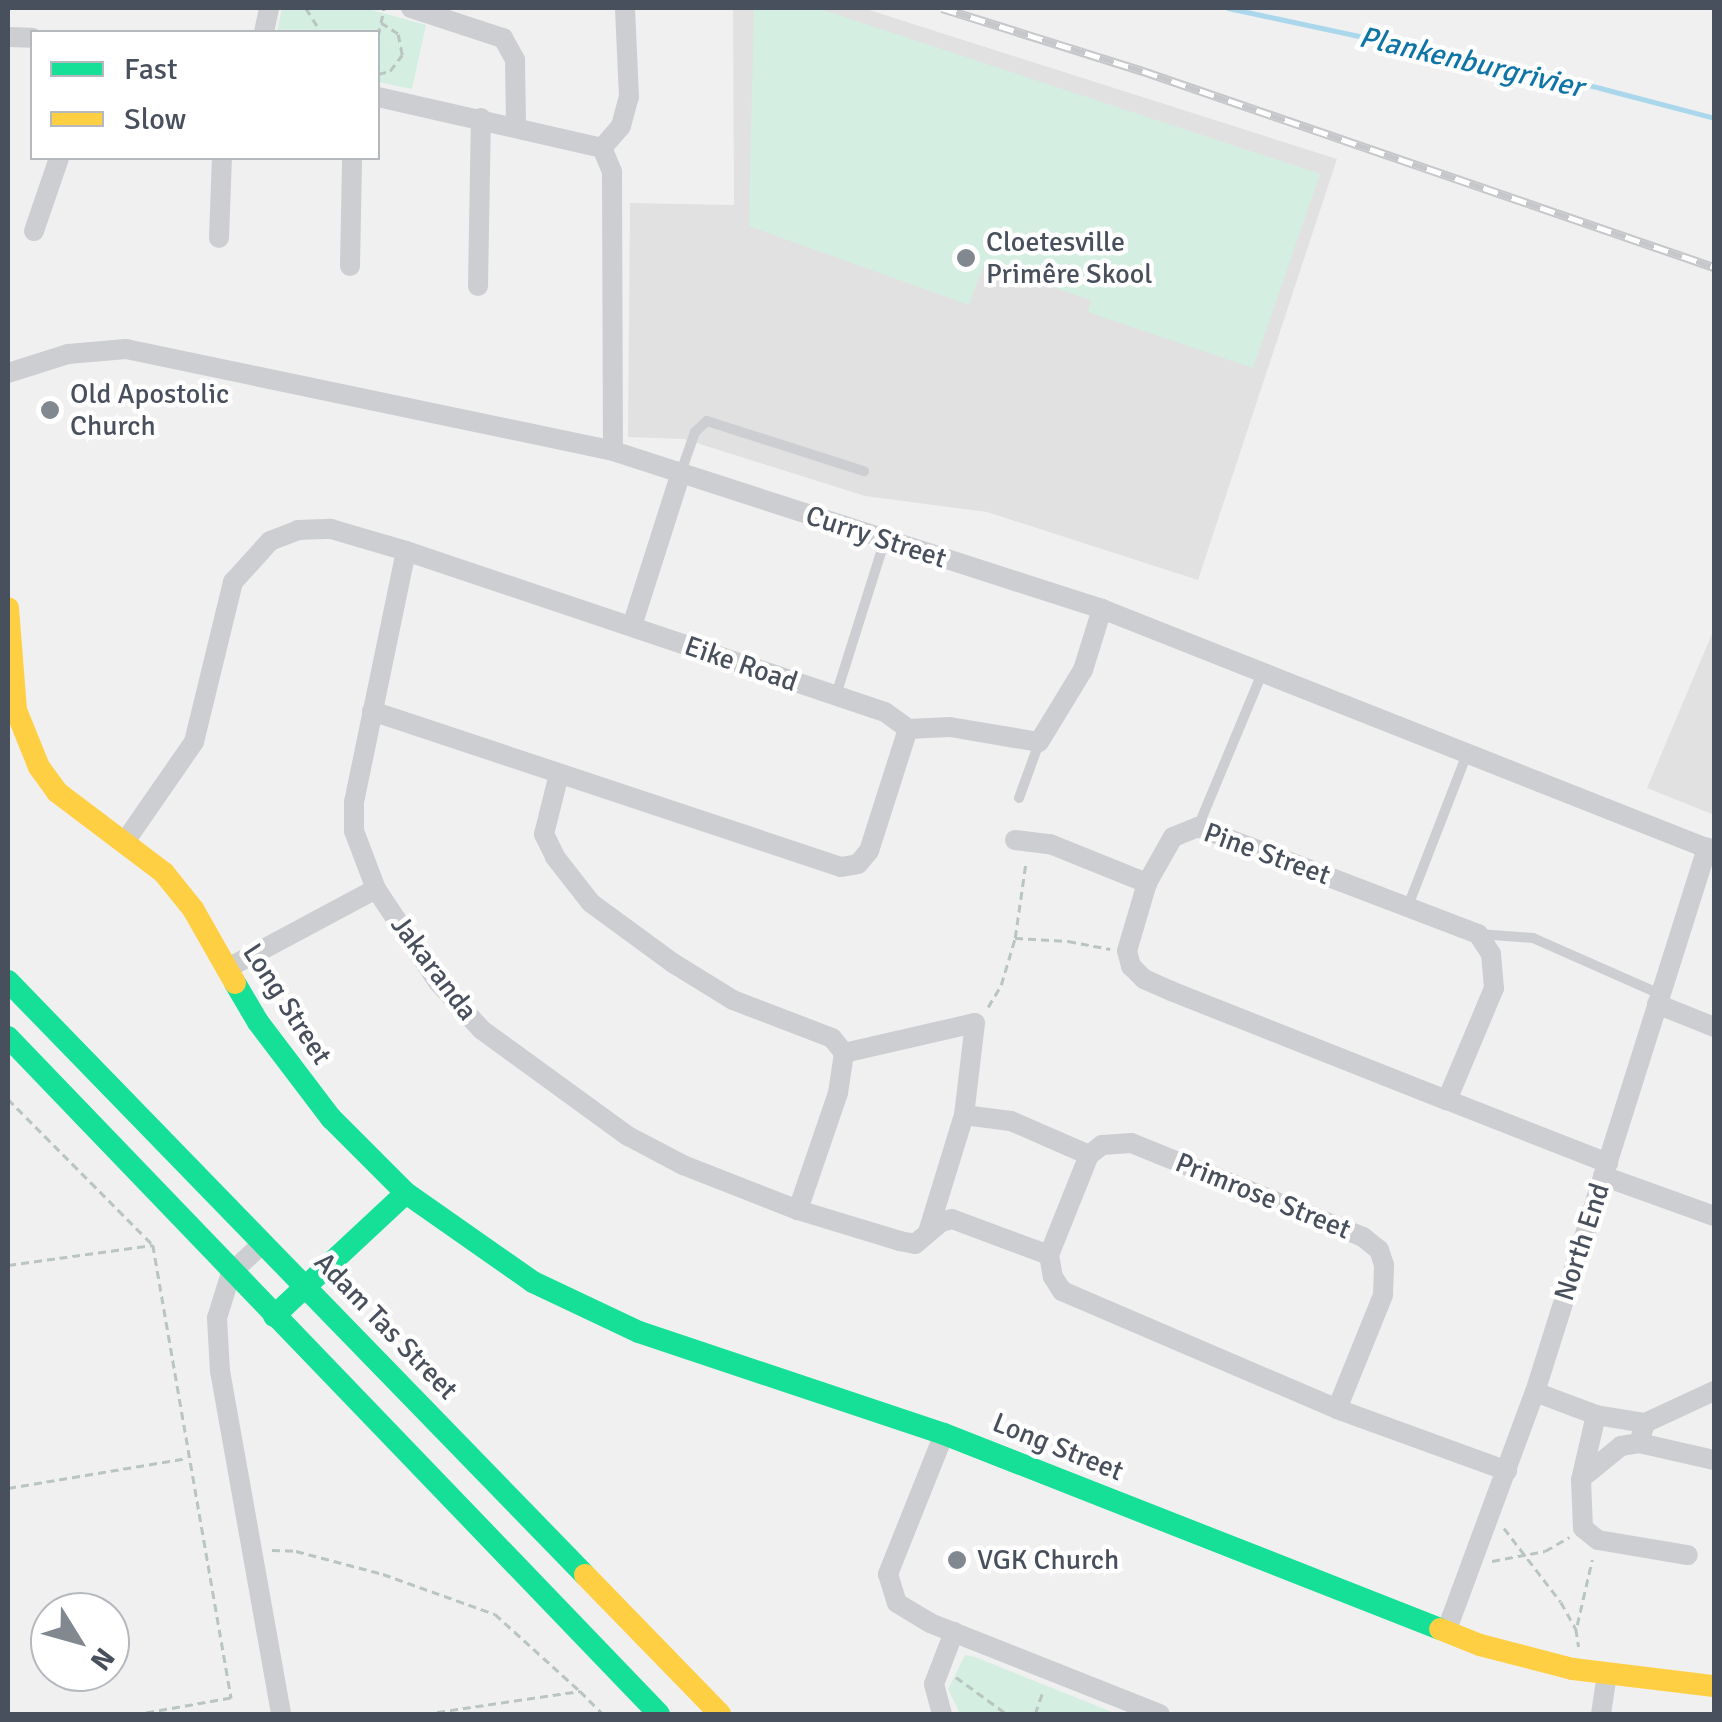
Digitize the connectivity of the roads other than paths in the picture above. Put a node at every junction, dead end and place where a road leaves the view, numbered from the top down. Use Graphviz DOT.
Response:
graph roads {
  1 [pos="412,8"];
  2 [pos="625,8"];
  3 [pos="380,97"];
  4 [pos="481,118"];
  5 [pos="516,126"];
  6 [pos="602,148"];
  7 [pos="58,160"];
  8 [pos="222,160"];
  9 [pos="352,160"];
  10 [pos="34,231"];
  11 [pos="219,238"];
  12 [pos="350,266"];
  13 [pos="478,286"];
  14 [pos="8,373"];
  15 [pos="613,451"];
  16 [pos="864,471"];
  17 [pos="681,472"];
  18 [pos="885,540"];
  19 [pos="406,552"];
  20 [pos="8,608"];
  21 [pos="1102,609"];
  22 [pos="632,626"];
  23 [pos="9,640"];
  24 [pos="1262,671"];
  25 [pos="836,696"];
  26 [pos="372,711"];
  27 [pos="908,728"];
  28 [pos="1039,742"];
  29 [pos="1468,753"];
  30 [pos="559,774"];
  31 [pos="1019,798"];
  32 [pos="1198,827"];
  33 [pos="1022,842"];
  34 [pos="124,844"];
  35 [pos="1711,849"];
  36 [pos="1148,884"];
  37 [pos="376,889"];
  38 [pos="1408,906"];
  39 [pos="1478,934"];
  40 [pos="226,969"];
  41 [pos="8,981"];
  42 [pos="1659,999"];
  43 [pos="1714,1027"];
  44 [pos="8,1038"];
  45 [pos="844,1053"];
  46 [pos="1446,1100"];
  47 [pos="964,1115"];
  48 [pos="1089,1155"];
  49 [pos="1606,1170"];
  50 [pos="406,1193"];
  51 [pos="798,1210"];
  52 [pos="1714,1216"];
  53 [pos="928,1232"];
  54 [pos="263,1243"];
  55 [pos="1049,1255"];
  56 [pos="231,1273"];
  57 [pos="308,1286"];
  58 [pos="274,1316"];
  59 [pos="1714,1391"];
  60 [pos="1534,1392"];
  61 [pos="1337,1409"];
  62 [pos="1596,1414"];
  63 [pos="1642,1433"];
  64 [pos="944,1434"];
  65 [pos="1714,1460"];
  66 [pos="1507,1472"];
  67 [pos="1581,1480"];
  68 [pos="1688,1554"];
  69 [pos="954,1632"];
  70 [pos="1446,1632"];
  71 [pos="1607,1674"];
  72 [pos="1714,1686"];
  73 [pos="282,1714"];
  74 [pos="659,1714"];
  75 [pos="720,1714"];
  76 [pos="942,1714"];
  77 [pos="1160,1714"];
  78 [pos="1601,1714"];
  1 -- 5 [label="street"];
  2 -- 6 [label="street"];
  3 -- 4 [label="street"];
  4 -- 5 [label="street"];
  4 -- 13 [label="street"];
  5 -- 6 [label="street"];
  6 -- 15 [label="street"];
  7 -- 10 [label="street"];
  8 -- 11 [label="street"];
  9 -- 12 [label="street"];
  14 -- 15 [label="street, Curry Street"];
  15 -- 17 [label="street, Curry Street"];
  16 -- 17 [label="lane"];
  17 -- 18 [label="street, Curry Street"];
  17 -- 22 [label="street"];
  18 -- 21 [label="street, Curry Street"];
  18 -- 25 [label="lane"];
  19 -- 22 [label="street, Eike Road"];
  19 -- 26 [label="street, Jakaranda"];
  19 -- 34 [label="street, Eike Road"];
  20 -- 23 [label="street, Long Street"];
  21 -- 24 [label="street, Curry Street"];
  21 -- 28 [label="street"];
  22 -- 25 [label="street, Eike Road"];
  23 -- 34 [label="street, Long Street"];
  24 -- 29 [label="street, Curry Street"];
  24 -- 32 [label="lane"];
  25 -- 27 [label="street, Eike Road"];
  26 -- 30 [label="street"];
  26 -- 37 [label="street, Jakaranda"];
  27 -- 28 [label="street"];
  27 -- 30 [label="street"];
  28 -- 31 [label="lane"];
  29 -- 35 [label="street, Curry Street"];
  29 -- 38 [label="lane"];
  30 -- 45 [label="street"];
  32 -- 36 [label="street, Pine Street"];
  32 -- 38 [label="street, Pine Street"];
  33 -- 36 [label="street"];
  34 -- 40 [label="street, Long Street"];
  35 -- 42 [label="street, North End"];
  36 -- 46 [label="street, Pine Street"];
  37 -- 40 [label="street"];
  37 -- 51 [label="street, Jakaranda"];
  38 -- 39 [label="street, Pine Street"];
  39 -- 42 [label="lane"];
  39 -- 46 [label="street"];
  40 -- 50 [label="street, Long Street"];
  41 -- 54 [label="street, Adam Tas Street"];
  42 -- 43 [label="street"];
  42 -- 49 [label="street, North End"];
  44 -- 56 [label="street"];
  45 -- 47 [label="street"];
  45 -- 51 [label="street"];
  46 -- 49 [label="street"];
  47 -- 48 [label="street"];
  47 -- 53 [label="street"];
  48 -- 55 [label="street"];
  48 -- 61 [label="street, Primrose Street"];
  49 -- 52 [label="street"];
  49 -- 60 [label="street, North End"];
  50 -- 57 [label="street"];
  50 -- 64 [label="street, Long Street"];
  51 -- 53 [label="street, Jakaranda"];
  53 -- 55 [label="street"];
  54 -- 56 [label="street"];
  54 -- 57 [label="street, Adam Tas Street"];
  55 -- 61 [label="street"];
  56 -- 58 [label="street"];
  56 -- 73 [label="street"];
  57 -- 58 [label="street"];
  57 -- 75 [label="street, Adam Tas Street"];
  58 -- 74 [label="street"];
  59 -- 63 [label="street"];
  60 -- 62 [label="street"];
  60 -- 66 [label="street, North End"];
  61 -- 66 [label="street"];
  62 -- 63 [label="street"];
  62 -- 67 [label="street"];
  63 -- 65 [label="street"];
  63 -- 67 [label="street"];
  64 -- 69 [label="street"];
  64 -- 70 [label="street, Long Street"];
  66 -- 70 [label="street, North End"];
  67 -- 68 [label="street"];
  69 -- 76 [label="street"];
  69 -- 77 [label="street"];
  70 -- 71 [label="street, Long Street"];
  71 -- 72 [label="street, Long Street"];
  71 -- 78 [label="street"];
}
